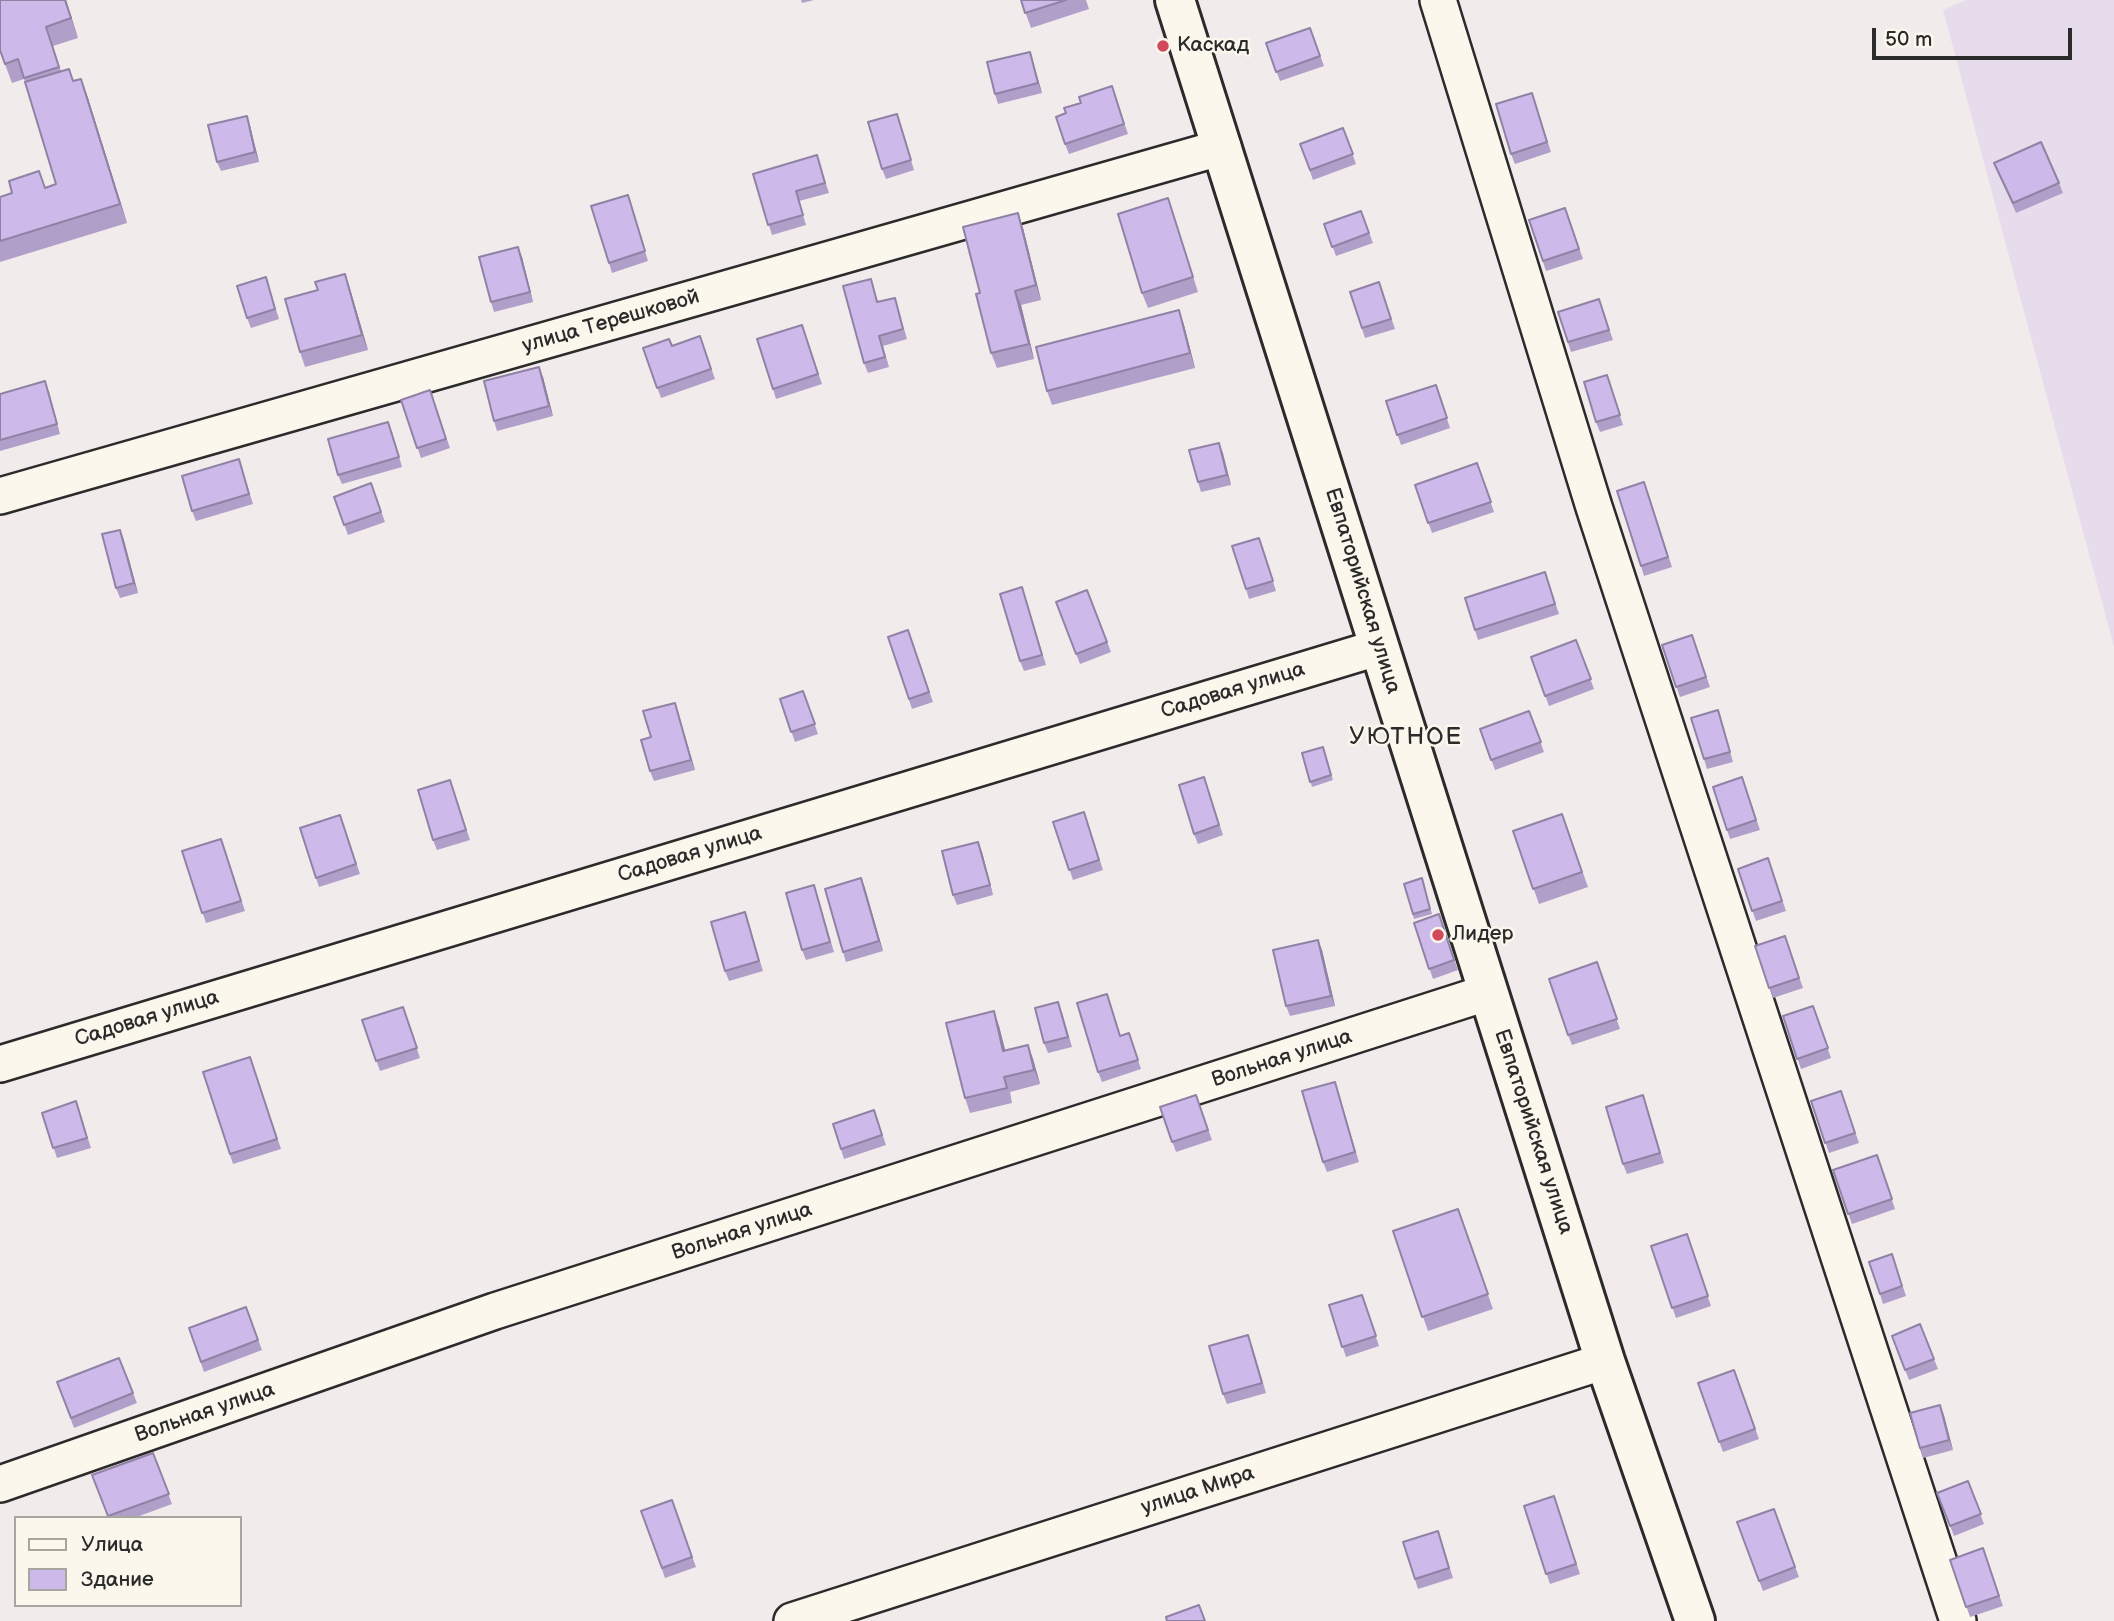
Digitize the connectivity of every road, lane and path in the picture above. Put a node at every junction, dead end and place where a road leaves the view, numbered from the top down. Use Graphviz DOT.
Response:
graph roads {
  1 [pos="1175,0"];
  2 [pos="1438,0"];
  3 [pos="1223,147"];
  4 [pos="0,496"];
  5 [pos="1380,647"];
  6 [pos="1489,992"];
  7 [pos="0,1063"];
  8 [pos="1605,1361"];
  9 [pos="0,1485"];
  10 [pos="792,1621"];
  11 [pos="1695,1621"];
  12 [pos="1958,1621"];
  1 -- 3 [label="main road, Евпаторийская улица"];
  2 -- 12 [label="street"];
  3 -- 4 [label="street, улица Терешковой"];
  3 -- 5 [label="main road, Евпаторийская улица"];
  5 -- 6 [label="main road, Евпаторийская улица"];
  5 -- 7 [label="street, Садовая улица"];
  6 -- 8 [label="main road, Евпаторийская улица"];
  6 -- 9 [label="street, Вольная улица"];
  8 -- 10 [label="street, улица Мира"];
  8 -- 11 [label="main road, Евпаторийская улица"];
}
